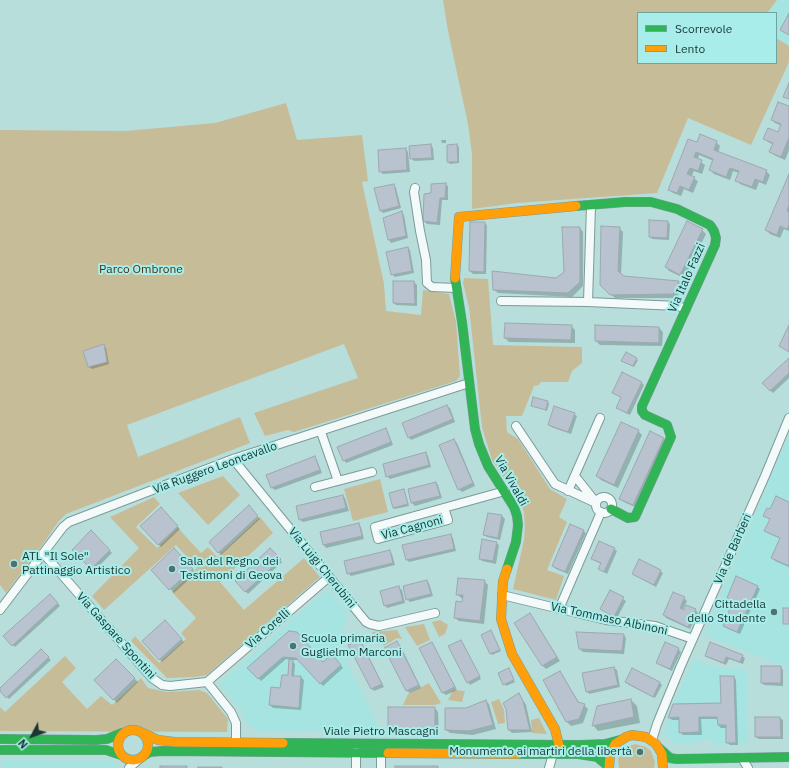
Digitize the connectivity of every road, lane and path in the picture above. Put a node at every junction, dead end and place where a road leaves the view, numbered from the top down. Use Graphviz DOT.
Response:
graph roads {
  1 [pos="414,188"];
  2 [pos="591,206"];
  3 [pos="459,217"];
  4 [pos="456,288"];
  5 [pos="501,301"];
  6 [pos="588,302"];
  7 [pos="686,309"];
  8 [pos="469,383"];
  9 [pos="600,418"];
  10 [pos="789,418"];
  11 [pos="516,426"];
  12 [pos="321,432"];
  13 [pos="233,459"];
  14 [pos="372,472"];
  15 [pos="575,476"];
  16 [pos="338,481"];
  17 [pos="315,488"];
  18 [pos="568,491"];
  19 [pos="505,492"];
  20 [pos="596,503"];
  21 [pos="444,508"];
  22 [pos="611,509"];
  23 [pos="601,512"];
  24 [pos="43,553"];
  25 [pos="329,577"];
  26 [pos="502,595"];
  27 [pos="559,609"];
  28 [pos="0,610"];
  29 [pos="435,613"];
  30 [pos="693,639"];
  31 [pos="207,682"];
  32 [pos="143,733"];
  33 [pos="122,734"];
  34 [pos="0,740"];
  35 [pos="620,740"];
  36 [pos="652,740"];
  37 [pos="236,742"];
  38 [pos="559,745"];
  39 [pos="659,748"];
  40 [pos="0,750"];
  41 [pos="356,752"];
  42 [pos="381,753"];
  43 [pos="552,754"];
  44 [pos="121,755"];
  45 [pos="141,757"];
  46 [pos="789,757"];
  47 [pos="742,758"];
  48 [pos="129,768"];
  49 [pos="356,768"];
  50 [pos="381,768"];
  51 [pos="549,768"];
  52 [pos="609,768"];
  53 [pos="663,768"];
  54 [pos="748,768"];
  1 -- 4 [label="street"];
  2 -- 3 [label="main road, Via Italo Fazzi"];
  2 -- 6 [label="street"];
  2 -- 7 [label="main road, Via Italo Fazzi"];
  3 -- 4 [label="main road, Via Vivaldi"];
  4 -- 8 [label="main road, Via Vivaldi"];
  5 -- 6 [label="street"];
  6 -- 7 [label="street"];
  7 -- 22 [label="main road, Via Italo Fazzi"];
  8 -- 12 [label="street, Via Ruggero Leoncavallo"];
  8 -- 19 [label="main road, Via Vivaldi"];
  9 -- 15 [label="street"];
  10 -- 30 [label="street, Via de Barberi"];
  11 -- 18 [label="street"];
  12 -- 13 [label="street, Via Ruggero Leoncavallo"];
  12 -- 16 [label="street"];
  13 -- 24 [label="street, Via Ruggero Leoncavallo"];
  13 -- 25 [label="street, Via Luigi Cherubini"];
  14 -- 16 [label="street"];
  15 -- 18 [label="street"];
  15 -- 20 [label="street"];
  16 -- 17 [label="street"];
  18 -- 20 [label="street"];
  19 -- 21 [label="street, Via Cagnoni"];
  19 -- 26 [label="main road, Via Vivaldi"];
  20 -- 22 [label="street"];
  20 -- 23 [label="street"];
  21 -- 21 [label="street, Via Cagnoni"];
  22 -- 23 [label="street"];
  23 -- 27 [label="street"];
  24 -- 28 [label="street, Via Ruggero Leoncavallo"];
  24 -- 31 [label="street, Via Gaspare Spontini"];
  25 -- 29 [label="street, Via Luigi Cherubini"];
  25 -- 31 [label="street, Via Corelli"];
  26 -- 27 [label="street, Via Tommaso Albinoni"];
  26 -- 38 [label="main road, Via Vivaldi"];
  27 -- 30 [label="street, Via Tommaso Albinoni"];
  30 -- 36 [label="street, Via de Barberi"];
  31 -- 37 [label="street"];
  32 -- 33 [label="main road"];
  32 -- 37 [label="main road, Viale Pietro Mascagni"];
  32 -- 45 [label="main road"];
  33 -- 34 [label="main road"];
  33 -- 44 [label="main road"];
  35 -- 36 [label="main road, Viale Pietro Mascagni"];
  35 -- 38 [label="main road, Viale Pietro Mascagni"];
  35 -- 52 [label="main road"];
  36 -- 39 [label="main road"];
  37 -- 38 [label="main road, Viale Pietro Mascagni"];
  39 -- 47 [label="main road"];
  39 -- 53 [label="main road"];
  40 -- 44 [label="main road"];
  41 -- 42 [label="main road, Viale Pietro Mascagni"];
  41 -- 45 [label="main road, Viale Pietro Mascagni"];
  41 -- 49 [label="street"];
  42 -- 43 [label="main road, Viale Pietro Mascagni"];
  42 -- 50 [label="street"];
  43 -- 51 [label="street"];
  43 -- 52 [label="main road, Viale Pietro Mascagni"];
  44 -- 45 [label="main road"];
  45 -- 48 [label="street"];
  46 -- 47 [label="main road"];
  47 -- 54 [label="street"];
}
